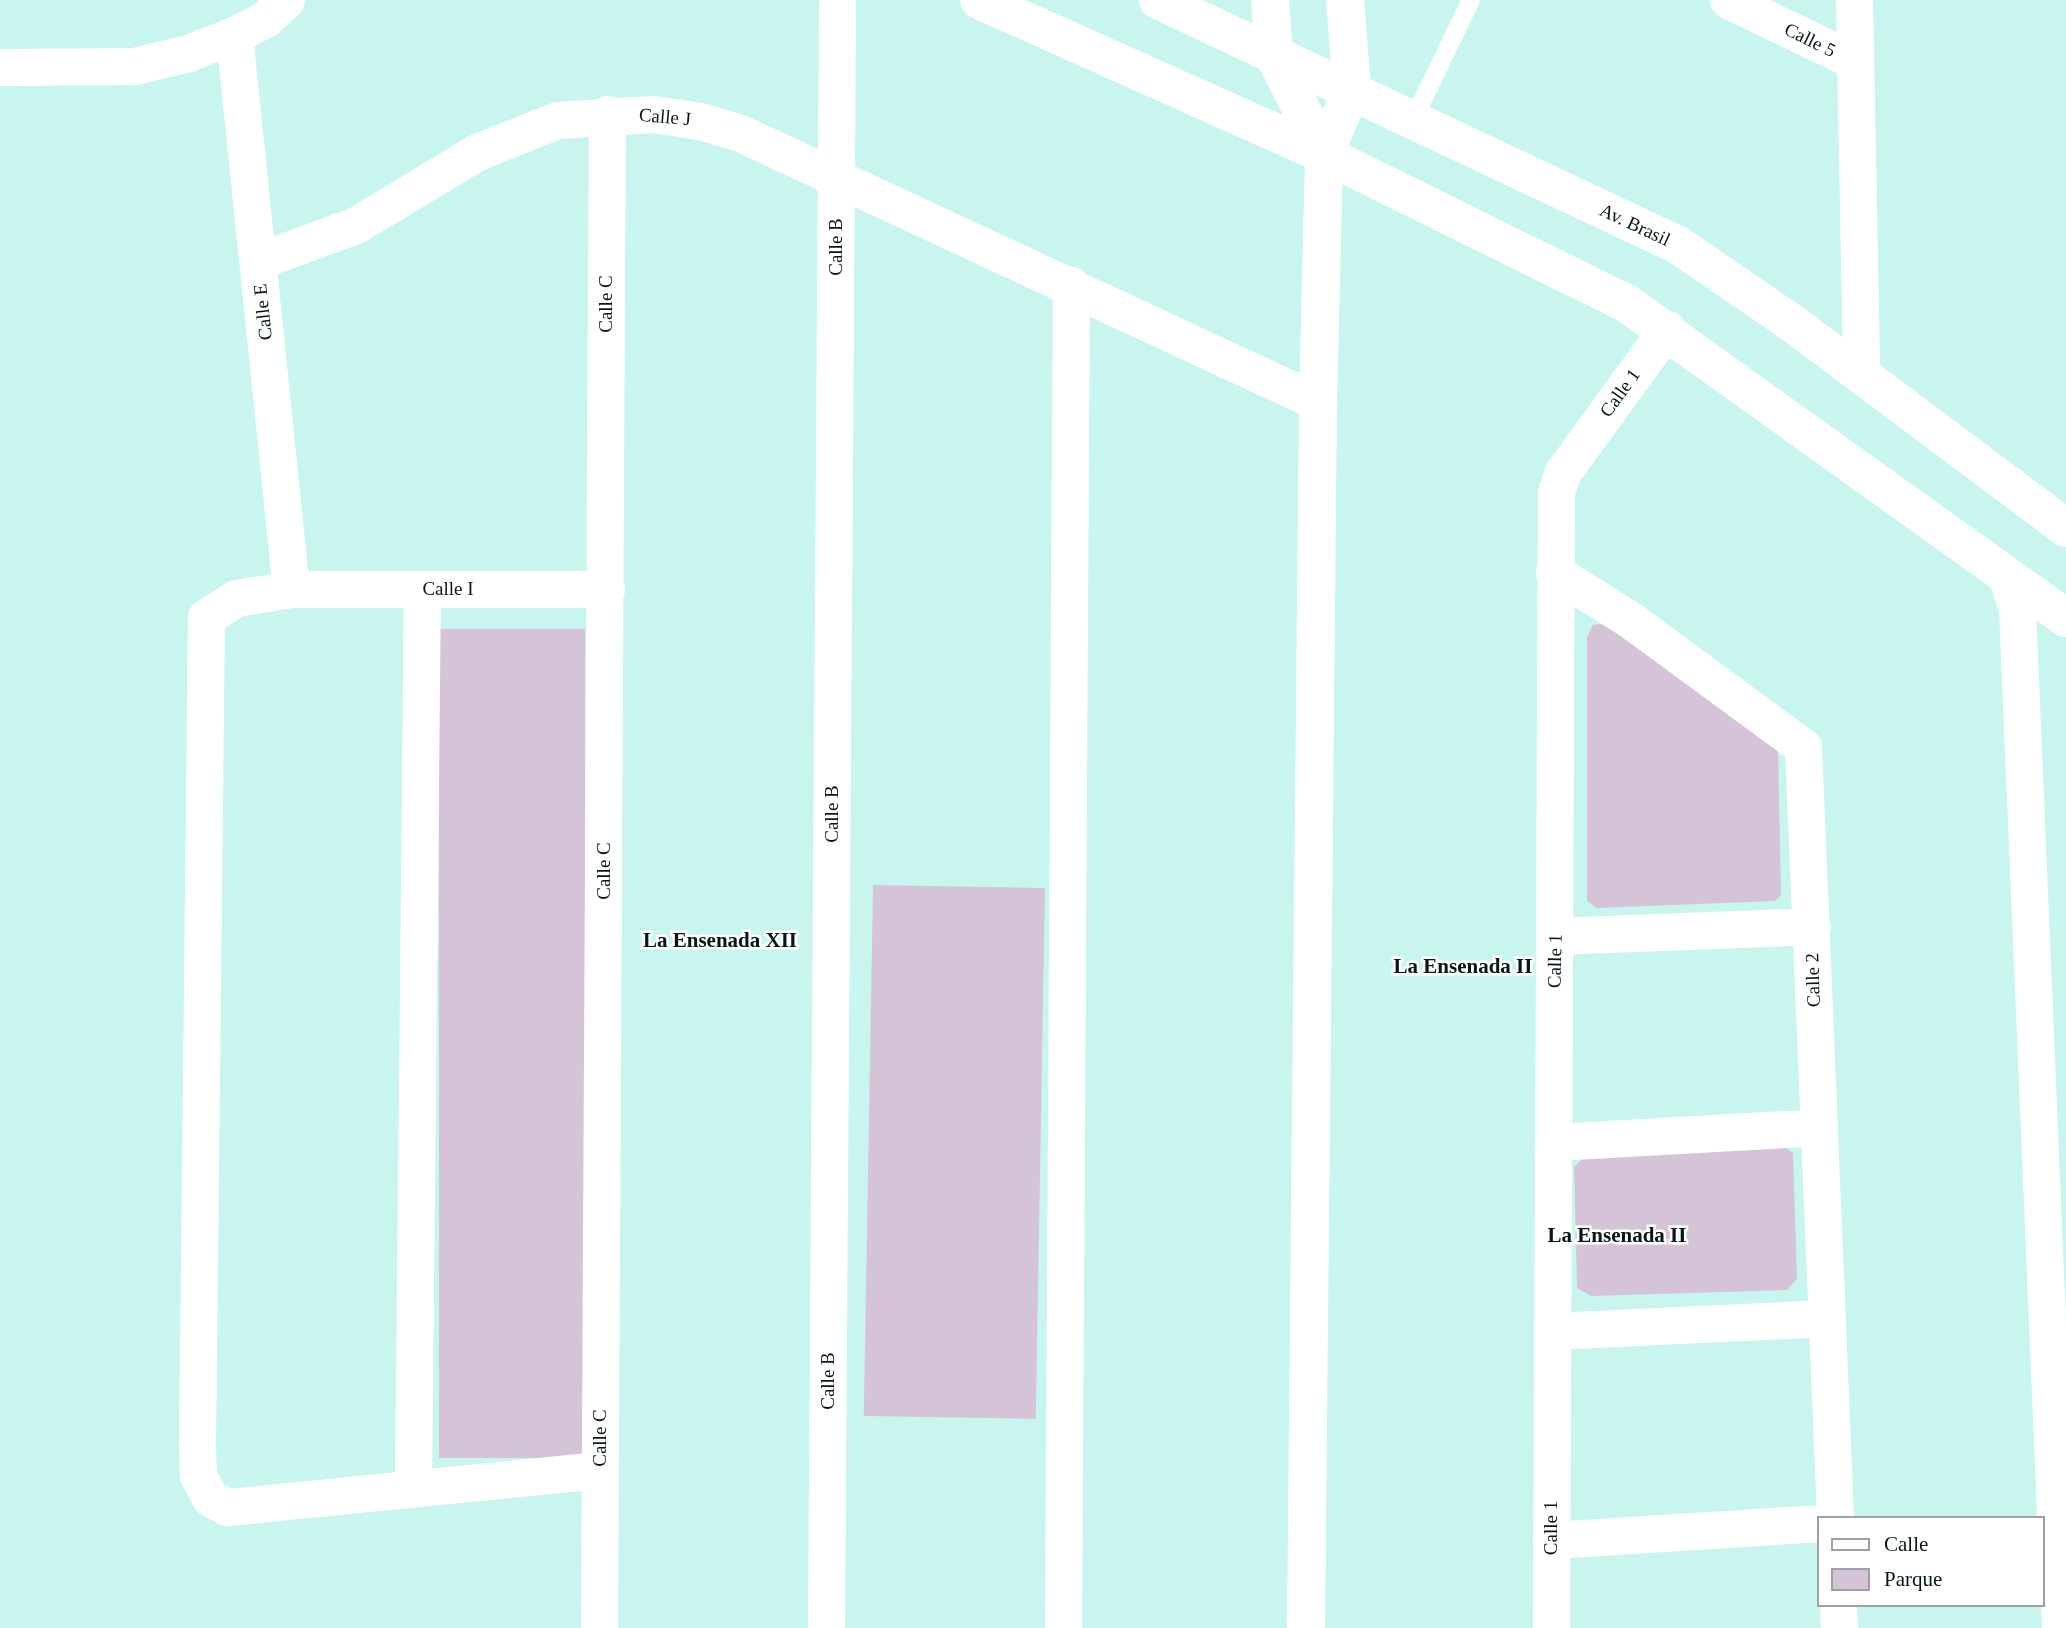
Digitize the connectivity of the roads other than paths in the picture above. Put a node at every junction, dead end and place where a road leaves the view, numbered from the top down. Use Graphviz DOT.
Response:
graph roads {
  1 [pos="286,0"];
  2 [pos="837,0"];
  3 [pos="979,0"];
  4 [pos="1158,0"];
  5 [pos="1270,0"];
  6 [pos="1345,0"];
  7 [pos="1471,0"];
  8 [pos="1728,0"];
  9 [pos="1854,0"];
  10 [pos="234,35"];
  11 [pos="1274,55"];
  12 [pos="1855,61"];
  13 [pos="0,67"];
  14 [pos="1352,90"];
  15 [pos="607,114"];
  16 [pos="1413,120"];
  17 [pos="1324,154"];
  18 [pos="836,177"];
  19 [pos="258,261"];
  20 [pos="1071,285"];
  21 [pos="1667,329"];
  22 [pos="1861,375"];
  23 [pos="1318,402"];
  24 [pos="2066,528"];
  25 [pos="1554,572"];
  26 [pos="2006,576"];
  27 [pos="291,589"];
  28 [pos="422,589"];
  29 [pos="606,589"];
  30 [pos="2066,618"];
  31 [pos="1812,926"];
  32 [pos="1555,936"];
  33 [pos="1819,1128"];
  34 [pos="1554,1142"];
  35 [pos="1826,1318"];
  36 [pos="1552,1331"];
  37 [pos="600,1469"];
  38 [pos="413,1488"];
  39 [pos="1835,1516"];
  40 [pos="1818,1523"];
  41 [pos="1550,1540"];
  42 [pos="1838,1607"];
  43 [pos="599,1628"];
  44 [pos="826,1628"];
  45 [pos="1063,1628"];
  46 [pos="1306,1628"];
  47 [pos="1551,1628"];
  48 [pos="1839,1628"];
  49 [pos="2060,1628"];
  1 -- 10 [label="street"];
  2 -- 18 [label="street, Calle B"];
  3 -- 17 [label="street"];
  4 -- 11 [label="street, Av. Brasil"];
  5 -- 11 [label="street"];
  6 -- 14 [label="street"];
  7 -- 16 [label="lane"];
  8 -- 12 [label="street, Calle 5"];
  9 -- 12 [label="street"];
  10 -- 13 [label="street"];
  10 -- 19 [label="street, Calle E"];
  11 -- 14 [label="street, Av. Brasil"];
  11 -- 17 [label="street"];
  12 -- 22 [label="street"];
  14 -- 16 [label="street, Av. Brasil"];
  14 -- 17 [label="street"];
  15 -- 18 [label="street, Calle J"];
  15 -- 19 [label="street, Calle J"];
  15 -- 29 [label="street, Calle C"];
  16 -- 22 [label="street, Av. Brasil"];
  17 -- 21 [label="street"];
  17 -- 23 [label="street"];
  18 -- 20 [label="street, Calle J"];
  18 -- 44 [label="street, Calle B"];
  19 -- 27 [label="street, Calle E"];
  20 -- 23 [label="street, Calle J"];
  20 -- 45 [label="street"];
  21 -- 25 [label="street, Calle 1"];
  21 -- 26 [label="street"];
  22 -- 24 [label="street, Av. Brasil"];
  23 -- 46 [label="street"];
  25 -- 31 [label="street, Calle 2"];
  25 -- 32 [label="street, Calle 1"];
  26 -- 30 [label="street"];
  26 -- 49 [label="street"];
  27 -- 28 [label="street, Calle I"];
  27 -- 38 [label="street, Calle I"];
  28 -- 29 [label="street, Calle I"];
  28 -- 38 [label="street"];
  29 -- 37 [label="street, Calle C"];
  31 -- 32 [label="street"];
  31 -- 33 [label="street, Calle 2"];
  32 -- 34 [label="street, Calle 1"];
  33 -- 34 [label="street"];
  33 -- 35 [label="street, Calle 2"];
  34 -- 36 [label="street, Calle 1"];
  35 -- 36 [label="street"];
  35 -- 39 [label="street, Calle 2"];
  36 -- 41 [label="street, Calle 1"];
  37 -- 38 [label="street"];
  37 -- 43 [label="street, Calle C"];
  40 -- 41 [label="street"];
  41 -- 47 [label="street, Calle 1"];
  42 -- 48 [label="street"];
}
